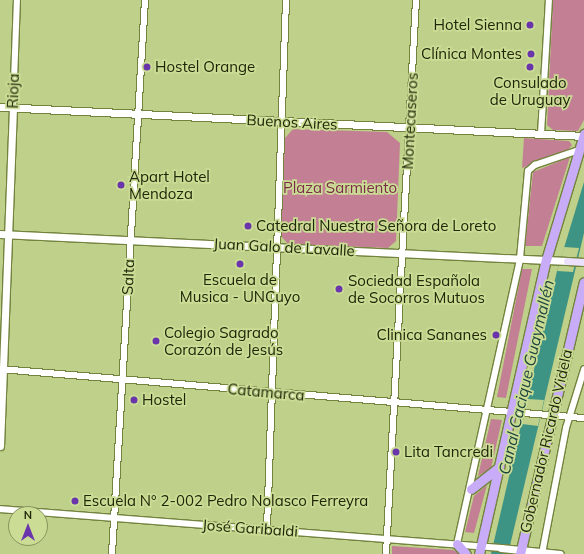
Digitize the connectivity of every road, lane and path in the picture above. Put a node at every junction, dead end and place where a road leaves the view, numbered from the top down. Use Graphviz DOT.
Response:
graph roads {
  1 [pos="17,0"];
  2 [pos="145,0"];
  3 [pos="286,0"];
  4 [pos="416,0"];
  5 [pos="549,0"];
  6 [pos="0,107"];
  7 [pos="13,108"];
  8 [pos="140,114"];
  9 [pos="282,122"];
  10 [pos="409,128"];
  11 [pos="541,134"];
  12 [pos="584,136"];
  13 [pos="579,150"];
  14 [pos="4,234"];
  15 [pos="130,240"];
  16 [pos="277,247"];
  17 [pos="404,253"];
  18 [pos="520,259"];
  19 [pos="546,260"];
  20 [pos="564,261"];
  21 [pos="584,262"];
  22 [pos="584,282"];
  23 [pos="1,369"];
  24 [pos="584,370"];
  25 [pos="122,380"];
  26 [pos="272,393"];
  27 [pos="395,403"];
  28 [pos="489,410"];
  29 [pos="512,412"];
  30 [pos="553,415"];
  31 [pos="571,416"];
  32 [pos="584,418"];
  33 [pos="0,446"];
  34 [pos="499,468"];
  35 [pos="471,489"];
  36 [pos="0,509"];
  37 [pos="113,517"];
  38 [pos="267,529"];
  39 [pos="387,539"];
  40 [pos="457,544"];
  41 [pos="501,548"];
  42 [pos="480,550"];
  43 [pos="520,552"];
  44 [pos="543,553"];
  45 [pos="112,554"];
  46 [pos="386,554"];
  47 [pos="466,554"];
  48 [pos="560,554"];
  1 -- 7 [label="street, Rioja"];
  2 -- 8 [label="street, Salta"];
  3 -- 9 [label="street"];
  4 -- 10 [label="street, Montecaseros"];
  5 -- 11 [label="street"];
  6 -- 7 [label="street, Buenos Aires"];
  7 -- 8 [label="street, Buenos Aires"];
  7 -- 14 [label="street, Rioja"];
  8 -- 9 [label="street, Buenos Aires"];
  8 -- 15 [label="street, Salta"];
  9 -- 10 [label="street, Buenos Aires"];
  9 -- 16 [label="street"];
  10 -- 11 [label="street, Buenos Aires"];
  10 -- 17 [label="street, Montecaseros"];
  11 -- 12 [label="street, Buenos Aires"];
  12 -- 13 [label="highway"];
  13 -- 18 [label="street"];
  13 -- 19 [label="highway"];
  14 -- 15 [label="street, Juan Galo de Lavalle"];
  14 -- 23 [label="street, Rioja"];
  15 -- 16 [label="street, Juan Galo de Lavalle"];
  15 -- 25 [label="street, Salta"];
  16 -- 17 [label="street, Juan Galo de Lavalle"];
  16 -- 26 [label="street"];
  17 -- 18 [label="street, Juan Galo de Lavalle"];
  17 -- 27 [label="street, Montecaseros"];
  18 -- 19 [label="street, Juan Galo de Lavalle"];
  18 -- 28 [label="street"];
  19 -- 20 [label="street, Juan Galo de Lavalle"];
  19 -- 29 [label="highway"];
  20 -- 21 [label="main road"];
  22 -- 30 [label="highway, Gobernador Ricardo Videla"];
  23 -- 25 [label="street, Catamarca"];
  23 -- 33 [label="street, Rioja"];
  24 -- 31 [label="street"];
  25 -- 26 [label="street, Catamarca"];
  25 -- 37 [label="street, Salta"];
  26 -- 27 [label="street, Catamarca"];
  26 -- 38 [label="street"];
  27 -- 28 [label="street, Catamarca"];
  27 -- 39 [label="street, Montecaseros"];
  28 -- 29 [label="street, Catamarca"];
  28 -- 35 [label="street"];
  29 -- 30 [label="street, Catamarca"];
  29 -- 34 [label="highway"];
  30 -- 31 [label="street, Catamarca"];
  30 -- 43 [label="highway, Gobernador Ricardo Videla"];
  31 -- 32 [label="street, Catamarca"];
  31 -- 44 [label="street"];
  34 -- 35 [label="highway"];
  34 -- 42 [label="highway"];
  35 -- 40 [label="street"];
  36 -- 37 [label="street, José Garibaldi"];
  37 -- 38 [label="street, José Garibaldi"];
  37 -- 45 [label="street, Salta"];
  38 -- 39 [label="street, José Garibaldi"];
  39 -- 40 [label="street, José Garibaldi"];
  39 -- 46 [label="street, Montecaseros"];
  40 -- 42 [label="street, José Garibaldi"];
  40 -- 47 [label="highway"];
  41 -- 42 [label="street, José Garibaldi"];
  41 -- 43 [label="street"];
  43 -- 44 [label="street"];
  44 -- 48 [label="street"];
}
